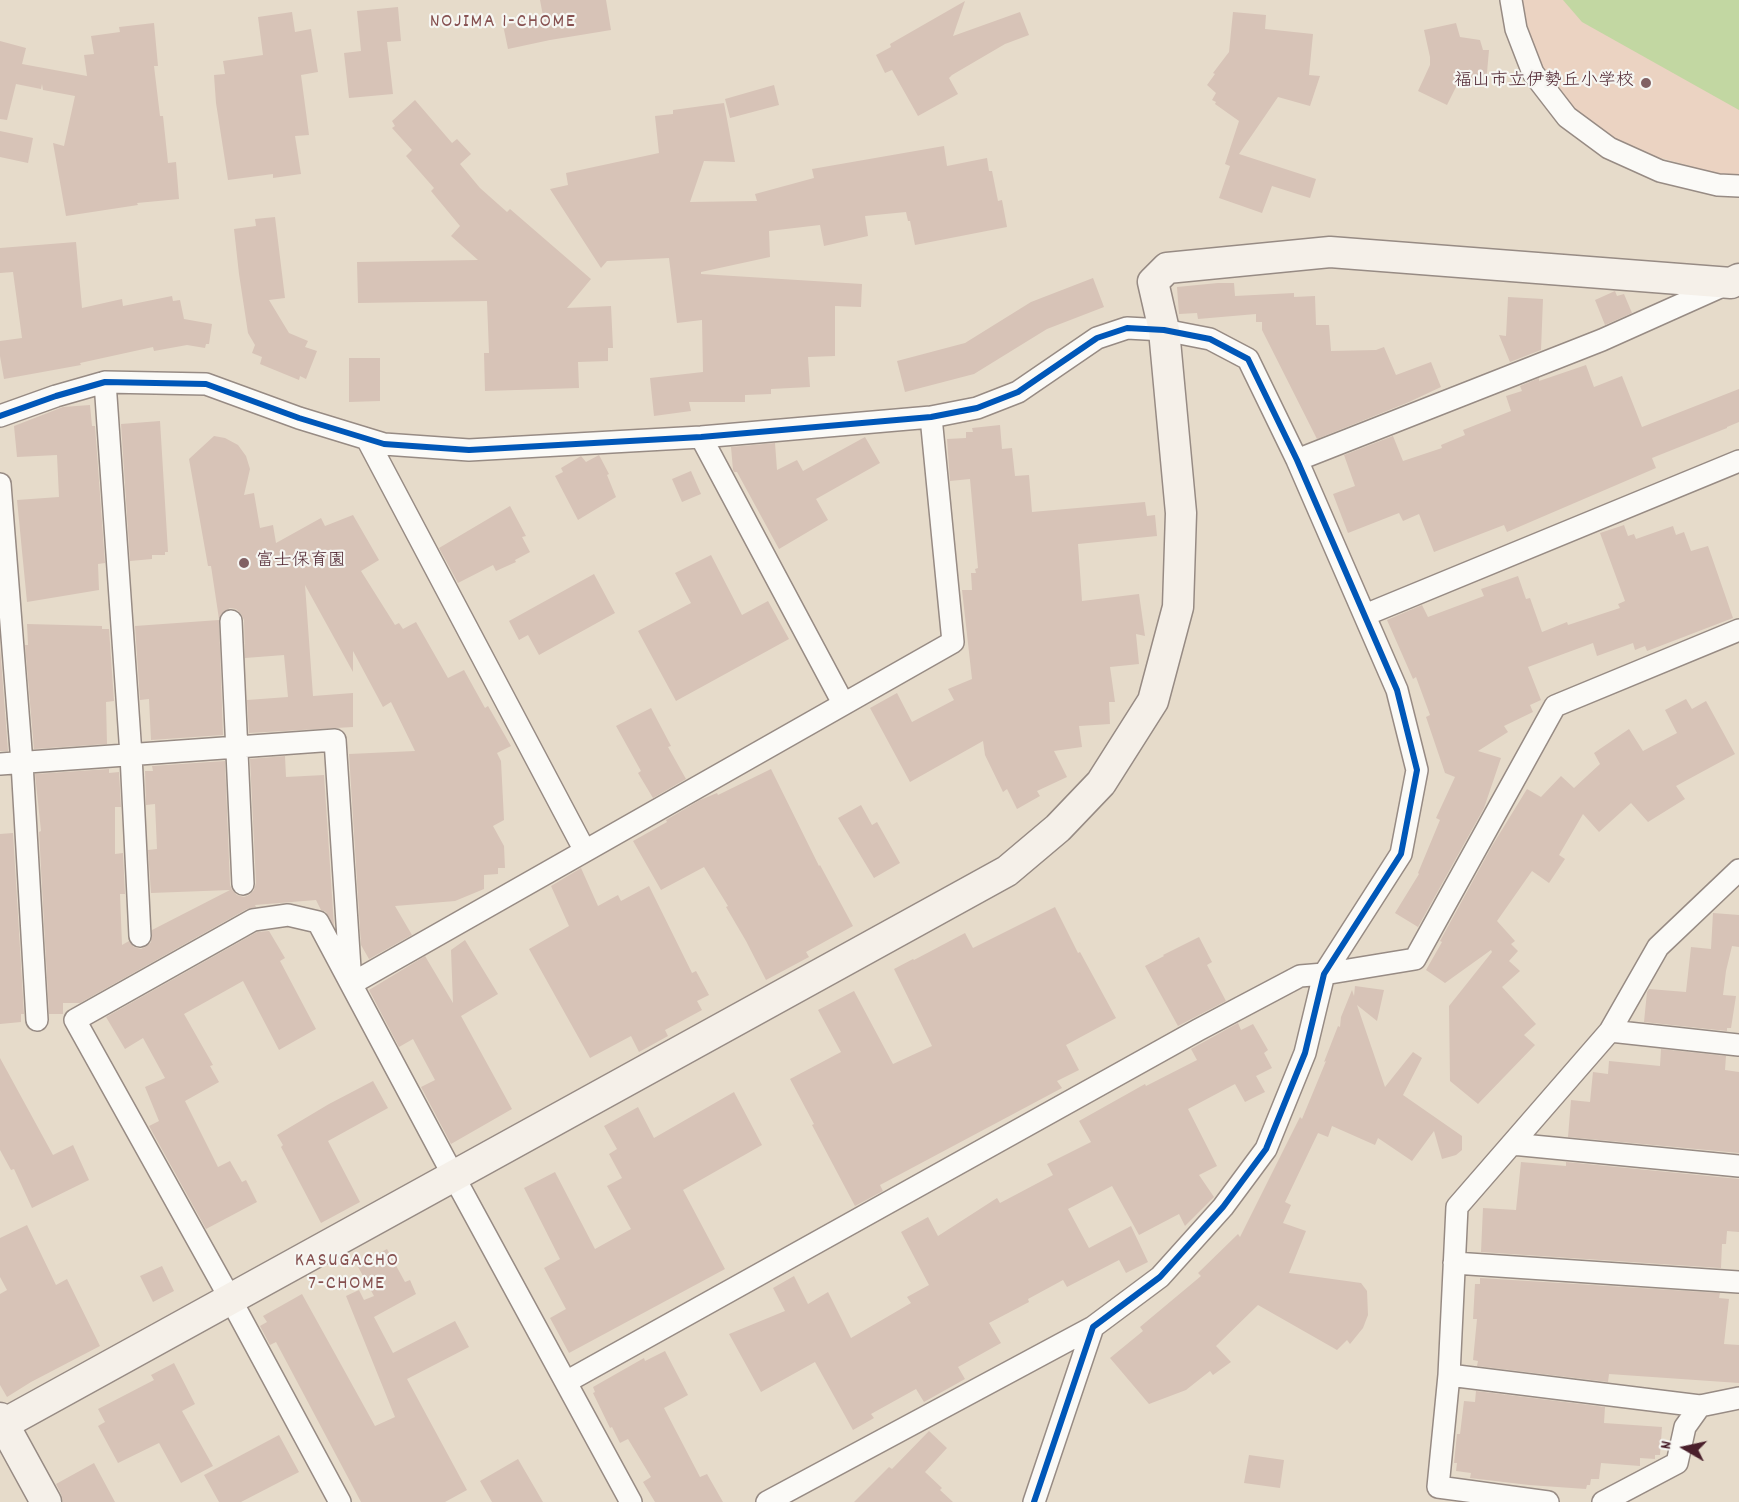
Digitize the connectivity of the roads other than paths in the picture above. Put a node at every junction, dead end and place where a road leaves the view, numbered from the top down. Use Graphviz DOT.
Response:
graph roads {
  1 [pos="1510,0"];
  2 [pos="1739,186"];
  3 [pos="1735,281"];
  4 [pos="1164,330"];
  5 [pos="105,382"];
  6 [pos="0,416"];
  7 [pos="931,417"];
  8 [pos="700,437"];
  9 [pos="367,439"];
  10 [pos="1297,460"];
  11 [pos="1739,461"];
  12 [pos="0,483"];
  13 [pos="1365,615"];
  14 [pos="231,621"];
  15 [pos="1739,630"];
  16 [pos="843,703"];
  17 [pos="237,747"];
  18 [pos="131,755"];
  19 [pos="22,763"];
  20 [pos="0,764"];
  21 [pos="585,850"];
  22 [pos="1739,870"];
  23 [pos="243,884"];
  24 [pos="140,936"];
  25 [pos="1324,974"];
  26 [pos="351,984"];
  27 [pos="37,1020"];
  28 [pos="1610,1031"];
  29 [pos="1739,1046"];
  30 [pos="1512,1144"];
  31 [pos="1739,1166"];
  32 [pos="453,1175"];
  33 [pos="1455,1263"];
  34 [pos="1739,1282"];
  35 [pos="231,1300"];
  36 [pos="1093,1327"];
  37 [pos="1449,1375"];
  38 [pos="566,1382"];
  39 [pos="1739,1398"];
  40 [pos="1700,1406"];
  41 [pos="1,1423"];
  42 [pos="46,1502"];
  43 [pos="340,1502"];
  44 [pos="631,1502"];
  45 [pos="767,1502"];
  46 [pos="1034,1502"];
  47 [pos="1548,1502"];
  48 [pos="1604,1502"];
  1 -- 2 [label="street"];
  3 -- 4 [label="street"];
  3 -- 10 [label="street"];
  4 -- 7 [label="street"];
  4 -- 10 [label="street"];
  4 -- 32 [label="street"];
  5 -- 6 [label="street"];
  5 -- 9 [label="street"];
  5 -- 18 [label="street"];
  7 -- 8 [label="street"];
  7 -- 16 [label="street"];
  8 -- 9 [label="street"];
  8 -- 16 [label="street"];
  9 -- 21 [label="street"];
  10 -- 13 [label="street"];
  11 -- 13 [label="street"];
  12 -- 19 [label="street"];
  13 -- 25 [label="street"];
  14 -- 17 [label="street"];
  15 -- 25 [label="street"];
  16 -- 21 [label="street"];
  17 -- 18 [label="street"];
  17 -- 23 [label="street"];
  17 -- 26 [label="street"];
  18 -- 19 [label="street"];
  18 -- 24 [label="street"];
  19 -- 20 [label="street"];
  19 -- 27 [label="street"];
  21 -- 26 [label="street"];
  22 -- 28 [label="street"];
  25 -- 36 [label="street"];
  25 -- 38 [label="street"];
  26 -- 32 [label="street"];
  26 -- 35 [label="street"];
  28 -- 29 [label="street"];
  28 -- 30 [label="street"];
  30 -- 31 [label="street"];
  30 -- 33 [label="street"];
  32 -- 35 [label="street"];
  32 -- 38 [label="street"];
  33 -- 34 [label="street"];
  33 -- 37 [label="street"];
  35 -- 41 [label="street"];
  35 -- 43 [label="street"];
  36 -- 45 [label="street"];
  36 -- 46 [label="street"];
  37 -- 40 [label="street"];
  37 -- 47 [label="street"];
  38 -- 44 [label="street"];
  39 -- 40 [label="street"];
  40 -- 48 [label="street"];
  41 -- 42 [label="street"];
}
